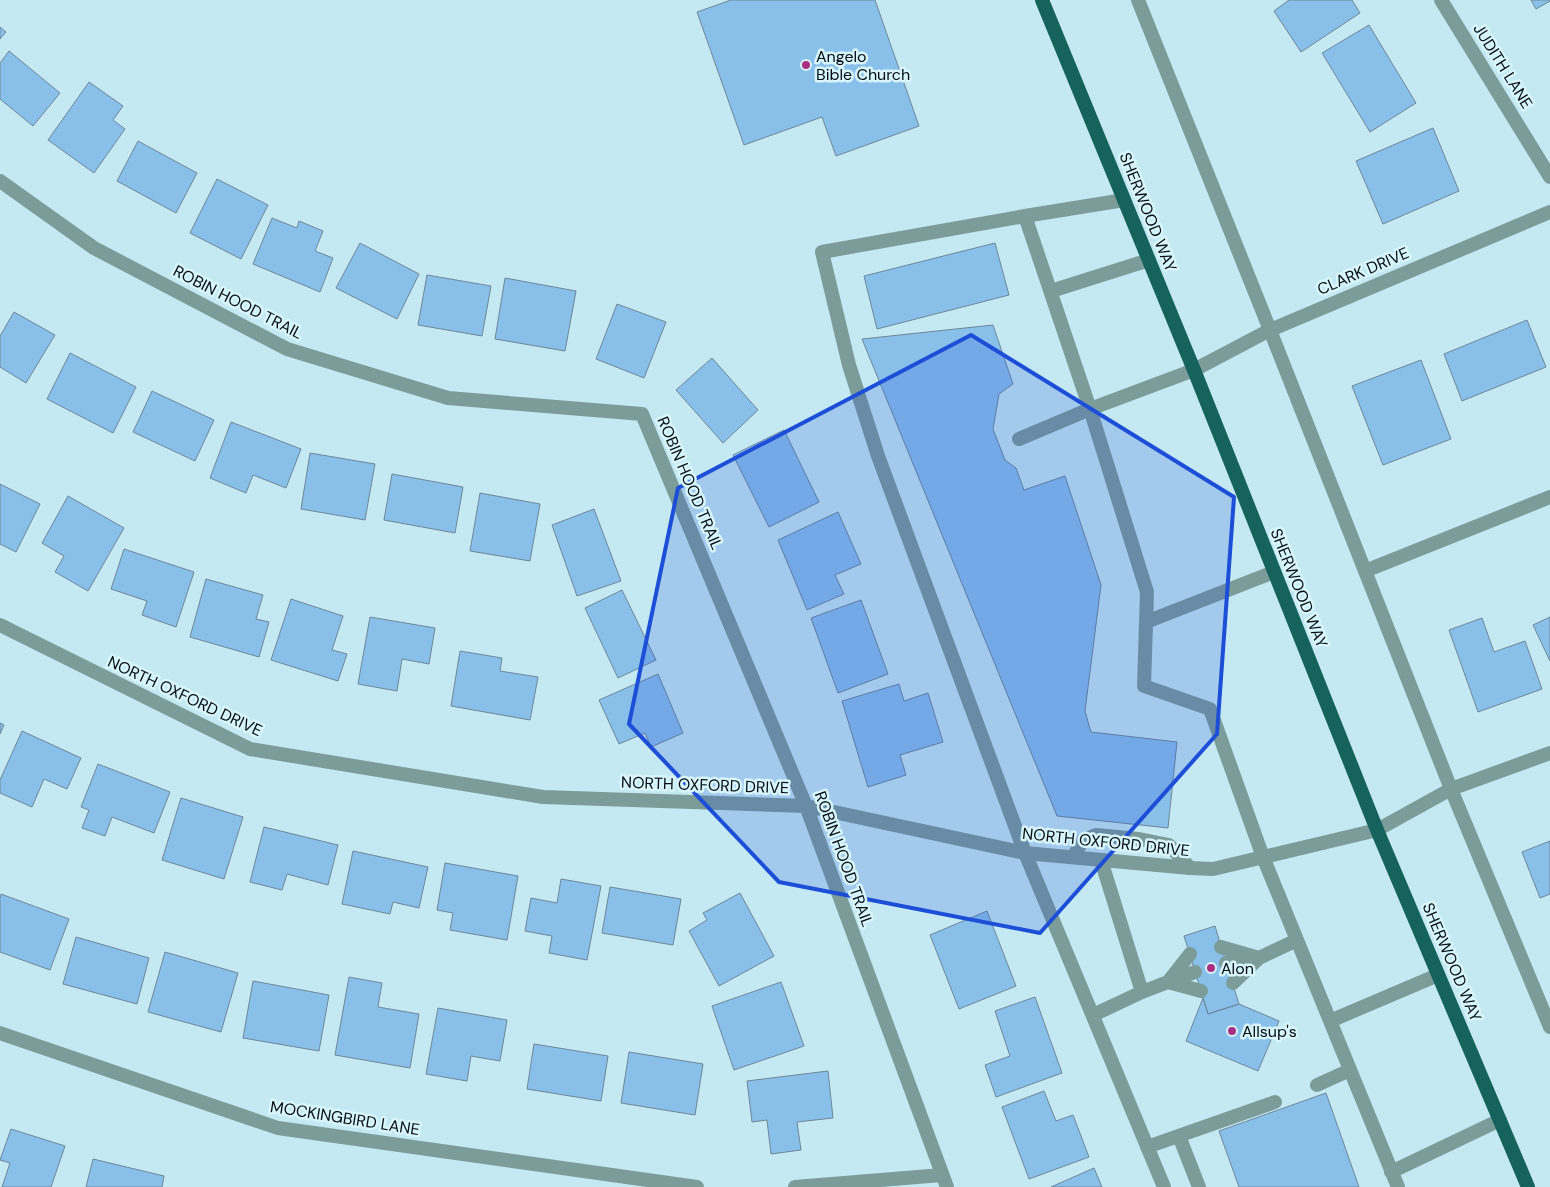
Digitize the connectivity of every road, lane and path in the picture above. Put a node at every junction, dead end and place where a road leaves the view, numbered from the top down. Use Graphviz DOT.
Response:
graph roads {
  1 [pos="1042,0"];
  2 [pos="1138,0"];
  3 [pos="1441,0"];
  4 [pos="1550,177"];
  5 [pos="0,181"];
  6 [pos="1124,200"];
  7 [pos="1550,212"];
  8 [pos="1026,216"];
  9 [pos="1148,260"];
  10 [pos="1051,291"];
  11 [pos="1270,330"];
  12 [pos="1194,370"];
  13 [pos="1090,408"];
  14 [pos="1018,439"];
  15 [pos="1550,498"];
  16 [pos="1365,571"];
  17 [pos="1274,572"];
  18 [pos="1146,622"];
  19 [pos="0,625"];
  20 [pos="1550,753"];
  21 [pos="1451,789"];
  22 [pos="806,806"];
  23 [pos="1377,830"];
  24 [pos="1025,853"];
  25 [pos="1074,857"];
  26 [pos="1263,857"];
  27 [pos="1101,860"];
  28 [pos="1190,868"];
  29 [pos="1297,940"];
  30 [pos="1221,947"];
  31 [pos="1190,954"];
  32 [pos="1259,958"];
  33 [pos="1226,963"];
  34 [pos="1195,972"];
  35 [pos="1438,974"];
  36 [pos="1168,982"];
  37 [pos="1233,983"];
  38 [pos="1201,991"];
  39 [pos="1142,992"];
  40 [pos="1092,1015"];
  41 [pos="1548,1019"];
  42 [pos="1330,1021"];
  43 [pos="0,1032"];
  44 [pos="1350,1070"];
  45 [pos="1317,1085"];
  46 [pos="1275,1102"];
  47 [pos="1500,1120"];
  48 [pos="1179,1136"];
  49 [pos="1147,1147"];
  50 [pos="1392,1172"];
  51 [pos="944,1181"];
  52 [pos="697,1187"];
  53 [pos="795,1187"];
  54 [pos="1164,1187"];
  55 [pos="1199,1187"];
  56 [pos="1398,1187"];
  57 [pos="1528,1187"];
  1 -- 6 [label="main road, SHERWOOD WAY"];
  2 -- 11 [label="street"];
  3 -- 4 [label="street, JUDITH LANE"];
  5 -- 22 [label="street, ROBIN HOOD TRAIL"];
  6 -- 8 [label="street"];
  6 -- 9 [label="main road, SHERWOOD WAY"];
  7 -- 11 [label="street, CLARK DRIVE"];
  8 -- 10 [label="street"];
  8 -- 24 [label="street"];
  9 -- 10 [label="street"];
  9 -- 12 [label="main road, SHERWOOD WAY"];
  10 -- 13 [label="street"];
  11 -- 12 [label="street, CLARK DRIVE"];
  11 -- 16 [label="street"];
  12 -- 13 [label="street, CLARK DRIVE"];
  12 -- 17 [label="main road, SHERWOOD WAY"];
  13 -- 14 [label="street, CLARK DRIVE"];
  13 -- 18 [label="street"];
  15 -- 16 [label="street"];
  16 -- 21 [label="street"];
  17 -- 18 [label="street"];
  17 -- 23 [label="main road, SHERWOOD WAY"];
  18 -- 26 [label="street"];
  19 -- 22 [label="street, NORTH OXFORD DRIVE"];
  20 -- 21 [label="street, NORTH OXFORD DRIVE"];
  21 -- 23 [label="street, NORTH OXFORD DRIVE"];
  21 -- 41 [label="street"];
  22 -- 24 [label="street, NORTH OXFORD DRIVE"];
  22 -- 51 [label="street, ROBIN HOOD TRAIL"];
  23 -- 26 [label="street, NORTH OXFORD DRIVE"];
  23 -- 35 [label="main road, SHERWOOD WAY"];
  24 -- 25 [label="street, NORTH OXFORD DRIVE"];
  24 -- 40 [label="street"];
  25 -- 27 [label="street, NORTH OXFORD DRIVE"];
  25 -- 28 [label="street"];
  26 -- 28 [label="street, NORTH OXFORD DRIVE"];
  26 -- 29 [label="street"];
  27 -- 28 [label="street, NORTH OXFORD DRIVE"];
  27 -- 39 [label="street"];
  29 -- 32 [label="street"];
  29 -- 42 [label="street"];
  30 -- 32 [label="street"];
  31 -- 36 [label="street"];
  32 -- 33 [label="street"];
  32 -- 37 [label="street"];
  34 -- 36 [label="street"];
  35 -- 42 [label="street"];
  35 -- 47 [label="main road, SHERWOOD WAY"];
  36 -- 38 [label="street"];
  36 -- 39 [label="street"];
  39 -- 40 [label="street"];
  40 -- 49 [label="street"];
  42 -- 44 [label="street"];
  43 -- 52 [label="street, MOCKINGBIRD LANE"];
  44 -- 45 [label="street"];
  44 -- 50 [label="street"];
  46 -- 48 [label="street"];
  47 -- 50 [label="street"];
  47 -- 57 [label="main road, SHERWOOD WAY"];
  48 -- 49 [label="street"];
  48 -- 55 [label="street"];
  49 -- 54 [label="street"];
  50 -- 56 [label="street"];
  51 -- 53 [label="street"];
}
